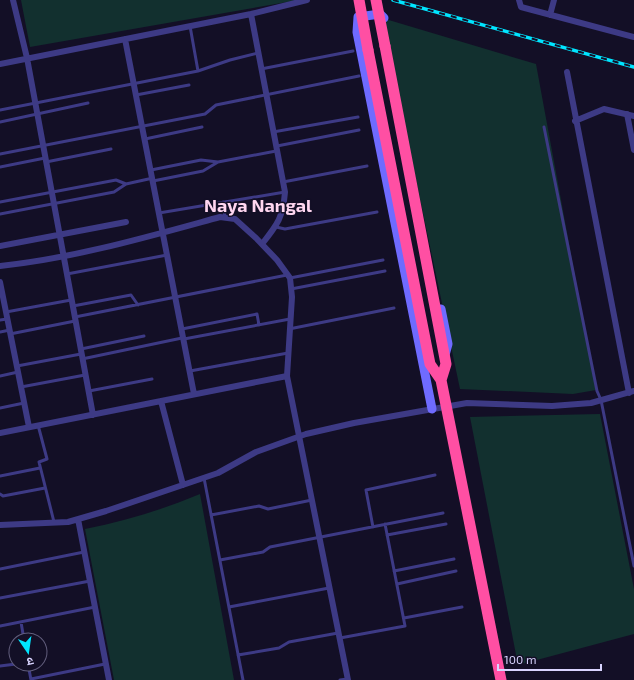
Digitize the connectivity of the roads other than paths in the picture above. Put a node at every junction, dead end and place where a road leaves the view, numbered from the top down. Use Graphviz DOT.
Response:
graph roads {
  1 [pos="13,0"];
  2 [pos="307,0"];
  3 [pos="359,0"];
  4 [pos="376,0"];
  5 [pos="519,0"];
  6 [pos="554,0"];
  7 [pos="251,14"];
  8 [pos="550,14"];
  9 [pos="190,26"];
  10 [pos="634,37"];
  11 [pos="125,39"];
  12 [pos="353,51"];
  13 [pos="258,53"];
  14 [pos="28,58"];
  15 [pos="0,64"];
  16 [pos="261,69"];
  17 [pos="198,71"];
  18 [pos="567,72"];
  19 [pos="359,76"];
  20 [pos="134,83"];
  21 [pos="189,85"];
  22 [pos="136,95"];
  23 [pos="266,95"];
  24 [pos="36,103"];
  25 [pos="88,103"];
  26 [pos="0,110"];
  27 [pos="38,114"];
  28 [pos="627,114"];
  29 [pos="634,116"];
  30 [pos="358,117"];
  31 [pos="575,121"];
  32 [pos="0,122"];
  33 [pos="142,126"];
  34 [pos="544,126"];
  35 [pos="202,127"];
  36 [pos="359,130"];
  37 [pos="273,132"];
  38 [pos="145,138"];
  39 [pos="43,146"];
  40 [pos="111,149"];
  41 [pos="276,149"];
  42 [pos="634,150"];
  43 [pos="0,154"];
  44 [pos="46,160"];
  45 [pos="218,162"];
  46 [pos="367,166"];
  47 [pos="0,167"];
  48 [pos="151,170"];
  49 [pos="153,180"];
  50 [pos="283,182"];
  51 [pos="126,184"];
  52 [pos="52,192"];
  53 [pos="285,192"];
  54 [pos="0,202"];
  55 [pos="223,202"];
  56 [pos="54,204"];
  57 [pos="377,212"];
  58 [pos="159,213"];
  59 [pos="0,214"];
  60 [pos="225,218"];
  61 [pos="126,222"];
  62 [pos="276,227"];
  63 [pos="163,232"];
  64 [pos="60,235"];
  65 [pos="262,244"];
  66 [pos="0,246"];
  67 [pos="167,255"];
  68 [pos="64,257"];
  69 [pos="383,260"];
  70 [pos="0,266"];
  71 [pos="385,271"];
  72 [pos="67,274"];
  73 [pos="288,276"];
  74 [pos="0,286"];
  75 [pos="291,289"];
  76 [pos="176,297"];
  77 [pos="72,303"];
  78 [pos="138,305"];
  79 [pos="394,308"];
  80 [pos="7,316"];
  81 [pos="75,319"];
  82 [pos="290,319"];
  83 [pos="0,320"];
  84 [pos="259,325"];
  85 [pos="182,329"];
  86 [pos="289,329"];
  87 [pos="0,332"];
  88 [pos="10,332"];
  89 [pos="144,336"];
  90 [pos="184,339"];
  91 [pos="420,351"];
  92 [pos="288,352"];
  93 [pos="81,354"];
  94 [pos="445,359"];
  95 [pos="430,361"];
  96 [pos="17,369"];
  97 [pos="190,371"];
  98 [pos="85,375"];
  99 [pos="0,376"];
  100 [pos="286,376"];
  101 [pos="152,379"];
  102 [pos="441,380"];
  103 [pos="21,387"];
  104 [pos="88,392"];
  105 [pos="631,392"];
  106 [pos="194,394"];
  107 [pos="601,400"];
  108 [pos="161,401"];
  109 [pos="24,403"];
  110 [pos="447,406"];
  111 [pos="0,408"];
  112 [pos="432,409"];
  113 [pos="92,415"];
  114 [pos="38,426"];
  115 [pos="29,427"];
  116 [pos="0,433"];
  117 [pos="300,436"];
  118 [pos="40,468"];
  119 [pos="435,475"];
  120 [pos="0,476"];
  121 [pos="204,478"];
  122 [pos="183,485"];
  123 [pos="45,488"];
  124 [pos="0,494"];
  125 [pos="312,500"];
  126 [pos="443,513"];
  127 [pos="211,515"];
  128 [pos="78,519"];
  129 [pos="54,522"];
  130 [pos="0,524"];
  131 [pos="385,524"];
  132 [pos="446,524"];
  133 [pos="373,527"];
  134 [pos="387,535"];
  135 [pos="320,537"];
  136 [pos="84,552"];
  137 [pos="454,559"];
  138 [pos="220,560"];
  139 [pos="634,566"];
  140 [pos="0,569"];
  141 [pos="394,571"];
  142 [pos="456,571"];
  143 [pos="90,581"];
  144 [pos="397,584"];
  145 [pos="330,588"];
  146 [pos="0,598"];
  147 [pos="229,606"];
  148 [pos="462,607"];
  149 [pos="95,608"];
  150 [pos="404,618"];
  151 [pos="21,622"];
  152 [pos="0,626"];
  153 [pos="23,632"];
  154 [pos="339,635"];
  155 [pos="238,655"];
  156 [pos="106,664"];
  157 [pos="31,679"];
  158 [pos="347,679"];
  159 [pos="109,680"];
  160 [pos="243,680"];
  161 [pos="340,680"];
  162 [pos="501,680"];
  1 -- 14 [label="street"];
  2 -- 7 [label="street"];
  3 -- 95 [label="highway, bridge"];
  4 -- 94 [label="highway, bridge"];
  5 -- 8 [label="street"];
  6 -- 8 [label="street"];
  7 -- 9 [label="street"];
  7 -- 13 [label="street"];
  8 -- 10 [label="street"];
  9 -- 11 [label="street"];
  9 -- 17 [label="lane"];
  11 -- 14 [label="street"];
  11 -- 20 [label="street"];
  12 -- 16 [label="lane"];
  13 -- 16 [label="street"];
  13 -- 17 [label="lane"];
  14 -- 15 [label="street"];
  14 -- 24 [label="street"];
  16 -- 23 [label="street"];
  17 -- 20 [label="lane"];
  18 -- 31 [label="street"];
  19 -- 23 [label="lane"];
  20 -- 22 [label="street"];
  20 -- 24 [label="lane"];
  21 -- 22 [label="lane"];
  22 -- 33 [label="street"];
  23 -- 33 [label="lane"];
  23 -- 37 [label="street"];
  24 -- 26 [label="lane"];
  24 -- 27 [label="street"];
  25 -- 27 [label="lane"];
  27 -- 32 [label="lane"];
  27 -- 39 [label="street"];
  28 -- 29 [label="street"];
  28 -- 31 [label="street"];
  28 -- 42 [label="street"];
  30 -- 37 [label="lane"];
  31 -- 105 [label="street"];
  33 -- 38 [label="street"];
  33 -- 39 [label="lane"];
  34 -- 107 [label="lane"];
  35 -- 38 [label="lane"];
  36 -- 41 [label="lane"];
  37 -- 41 [label="street"];
  38 -- 48 [label="street"];
  39 -- 43 [label="lane"];
  39 -- 44 [label="street"];
  40 -- 44 [label="lane"];
  41 -- 45 [label="lane"];
  41 -- 50 [label="street"];
  44 -- 47 [label="lane"];
  44 -- 52 [label="street"];
  45 -- 48 [label="lane"];
  45 -- 49 [label="lane"];
  46 -- 50 [label="lane"];
  48 -- 49 [label="street"];
  49 -- 51 [label="lane"];
  49 -- 58 [label="street"];
  50 -- 53 [label="street"];
  51 -- 52 [label="lane"];
  51 -- 56 [label="lane"];
  52 -- 54 [label="lane"];
  52 -- 56 [label="street"];
  53 -- 55 [label="lane"];
  53 -- 62 [label="street"];
  55 -- 58 [label="lane"];
  55 -- 60 [label="lane"];
  56 -- 59 [label="lane"];
  56 -- 64 [label="street"];
  57 -- 62 [label="lane"];
  58 -- 63 [label="street"];
  60 -- 63 [label="street"];
  60 -- 65 [label="street"];
  61 -- 64 [label="street"];
  62 -- 65 [label="street"];
  63 -- 67 [label="street"];
  63 -- 68 [label="street"];
  64 -- 66 [label="street"];
  64 -- 68 [label="street"];
  65 -- 73 [label="street"];
  67 -- 72 [label="lane"];
  67 -- 76 [label="street"];
  68 -- 70 [label="street"];
  68 -- 72 [label="street"];
  69 -- 73 [label="lane"];
  71 -- 75 [label="lane"];
  72 -- 77 [label="street"];
  73 -- 75 [label="street"];
  73 -- 76 [label="lane"];
  74 -- 80 [label="street"];
  75 -- 82 [label="street"];
  76 -- 78 [label="lane"];
  76 -- 85 [label="street"];
  77 -- 78 [label="lane"];
  77 -- 80 [label="lane"];
  77 -- 81 [label="street"];
  78 -- 81 [label="lane"];
  79 -- 86 [label="lane"];
  80 -- 83 [label="lane"];
  80 -- 88 [label="street"];
  81 -- 88 [label="lane"];
  81 -- 93 [label="street"];
  82 -- 84 [label="lane"];
  82 -- 86 [label="street"];
  84 -- 85 [label="lane"];
  84 -- 90 [label="lane"];
  85 -- 90 [label="street"];
  86 -- 92 [label="street"];
  87 -- 88 [label="lane"];
  88 -- 96 [label="street"];
  89 -- 93 [label="lane"];
  90 -- 93 [label="lane"];
  90 -- 97 [label="street"];
  91 -- 94 [label="street"];
  91 -- 95 [label="street"];
  91 -- 112 [label="street"];
  92 -- 97 [label="lane"];
  92 -- 100 [label="street"];
  93 -- 96 [label="lane"];
  93 -- 98 [label="street"];
  94 -- 102 [label="highway"];
  95 -- 102 [label="highway"];
  96 -- 99 [label="lane"];
  96 -- 103 [label="street"];
  97 -- 106 [label="street"];
  98 -- 103 [label="lane"];
  98 -- 104 [label="street"];
  100 -- 106 [label="street"];
  100 -- 117 [label="street"];
  101 -- 104 [label="lane"];
  102 -- 110 [label="highway"];
  103 -- 109 [label="street"];
  104 -- 113 [label="street"];
  105 -- 107 [label="street"];
  106 -- 108 [label="street"];
  107 -- 110 [label="street"];
  107 -- 139 [label="lane"];
  108 -- 113 [label="street"];
  108 -- 122 [label="street"];
  109 -- 111 [label="lane"];
  109 -- 115 [label="street"];
  110 -- 112 [label="street"];
  110 -- 162 [label="highway"];
  112 -- 117 [label="street"];
  113 -- 114 [label="street"];
  114 -- 115 [label="street"];
  114 -- 118 [label="lane"];
  115 -- 116 [label="street"];
  117 -- 121 [label="street"];
  117 -- 125 [label="street"];
  118 -- 120 [label="lane"];
  118 -- 123 [label="lane"];
  119 -- 133 [label="lane"];
  121 -- 122 [label="street"];
  121 -- 127 [label="lane"];
  122 -- 128 [label="street"];
  123 -- 124 [label="lane"];
  123 -- 129 [label="lane"];
  125 -- 127 [label="lane"];
  125 -- 135 [label="street"];
  126 -- 131 [label="lane"];
  127 -- 138 [label="lane"];
  128 -- 129 [label="street"];
  128 -- 136 [label="street"];
  129 -- 130 [label="street"];
  131 -- 133 [label="lane"];
  131 -- 134 [label="lane"];
  132 -- 134 [label="lane"];
  133 -- 135 [label="lane"];
  134 -- 141 [label="lane"];
  135 -- 138 [label="lane"];
  135 -- 145 [label="street"];
  136 -- 140 [label="lane"];
  136 -- 143 [label="street"];
  137 -- 141 [label="lane"];
  138 -- 147 [label="lane"];
  141 -- 144 [label="lane"];
  142 -- 144 [label="lane"];
  143 -- 146 [label="lane"];
  143 -- 149 [label="street"];
  144 -- 150 [label="lane"];
  145 -- 147 [label="lane"];
  145 -- 154 [label="street"];
  147 -- 155 [label="lane"];
  148 -- 150 [label="lane"];
  149 -- 151 [label="lane"];
  149 -- 156 [label="street"];
  150 -- 154 [label="lane"];
  151 -- 152 [label="lane"];
  151 -- 153 [label="lane"];
  154 -- 155 [label="lane"];
  154 -- 158 [label="street"];
  155 -- 160 [label="lane"];
  156 -- 157 [label="lane"];
  156 -- 159 [label="street"];
  158 -- 161 [label="lane"];
}
